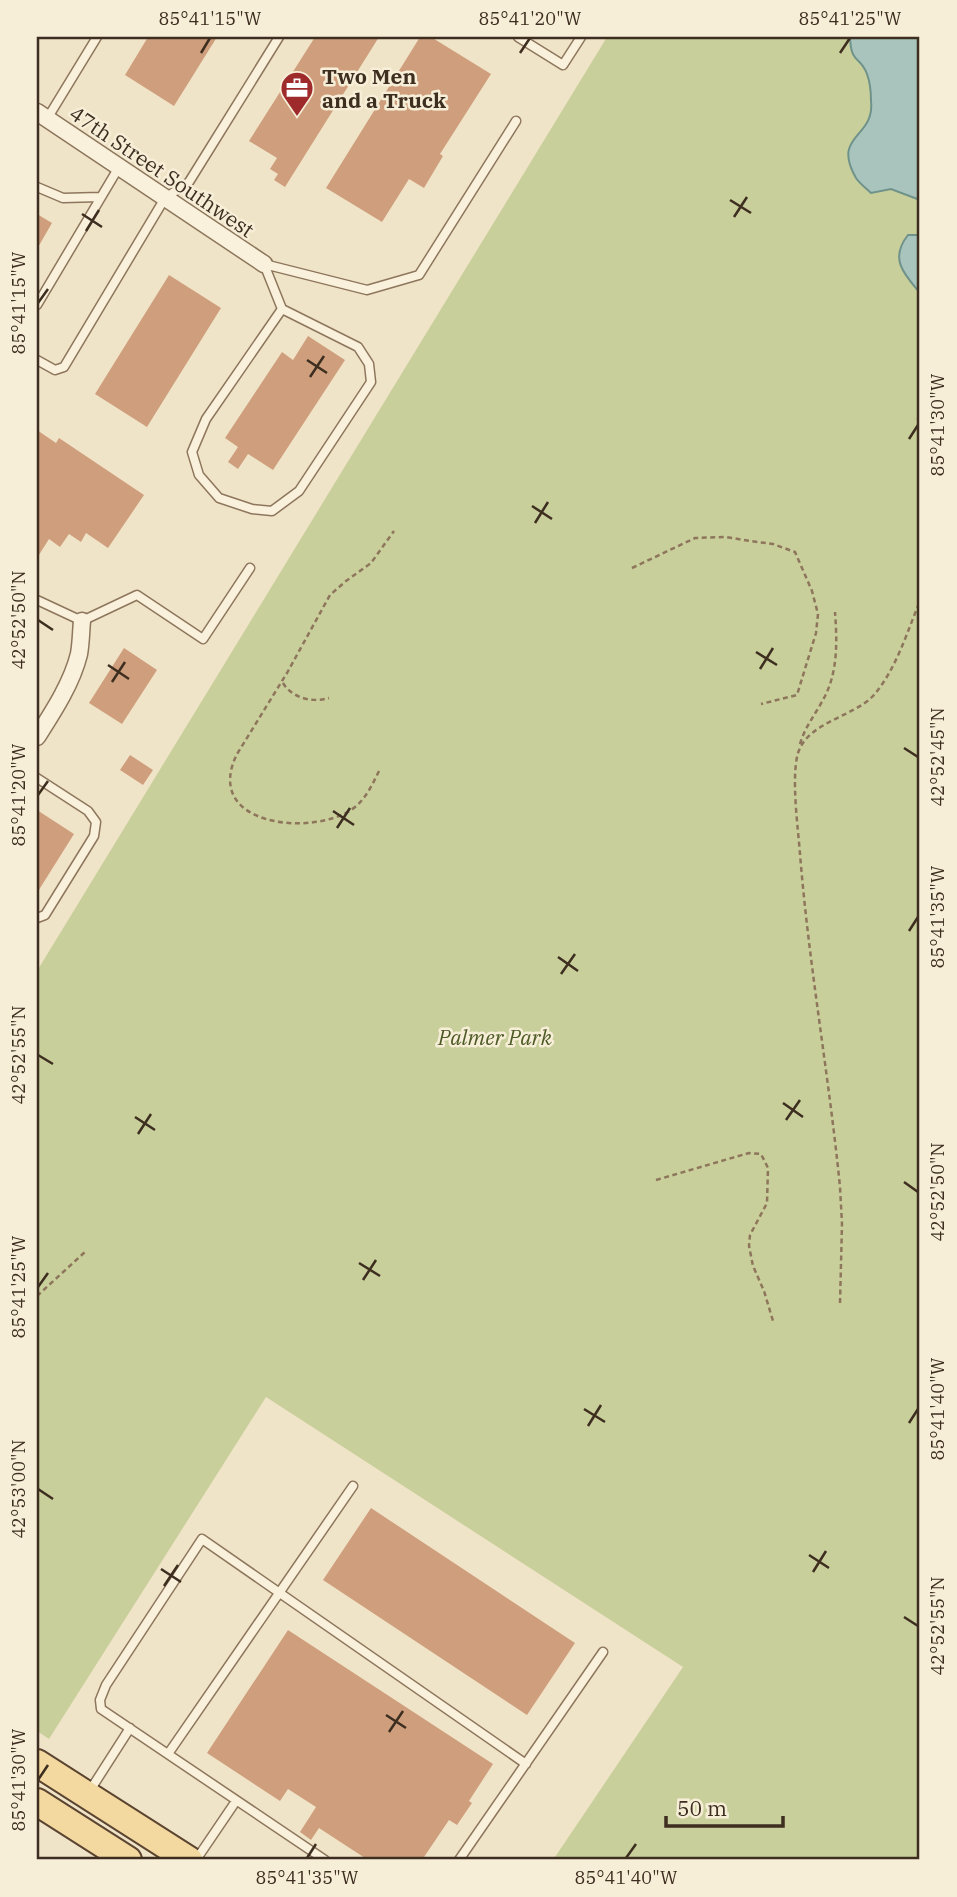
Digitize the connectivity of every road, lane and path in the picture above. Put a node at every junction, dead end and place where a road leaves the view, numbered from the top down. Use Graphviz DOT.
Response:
graph roads {
  1 [pos="97,37"];
  2 [pos="279,37"];
  3 [pos="518,37"];
  4 [pos="581,37"];
  5 [pos="42,116"];
  6 [pos="516,121"];
  7 [pos="119,167"];
  8 [pos="37,187"];
  9 [pos="100,198"];
  10 [pos="165,198"];
  11 [pos="264,264"];
  12 [pos="37,305"];
  13 [pos="282,309"];
  14 [pos="37,360"];
  15 [pos="920,408"];
  16 [pos="920,443"];
  17 [pos="394,531"];
  18 [pos="250,568"];
  19 [pos="632,568"];
  20 [pos="37,600"];
  21 [pos="920,601"];
  22 [pos="835,612"];
  23 [pos="82,621"];
  24 [pos="282,681"];
  25 [pos="329,698"];
  26 [pos="761,704"];
  27 [pos="37,737"];
  28 [pos="798,753"];
  29 [pos="379,771"];
  30 [pos="37,778"];
  31 [pos="37,918"];
  32 [pos="656,1180"];
  33 [pos="85,1252"];
  34 [pos="37,1296"];
  35 [pos="840,1304"];
  36 [pos="773,1321"];
  37 [pos="353,1486"];
  38 [pos="280,1594"];
  39 [pos="603,1652"];
  40 [pos="130,1728"];
  41 [pos="168,1754"];
  42 [pos="37,1763"];
  43 [pos="526,1764"];
  44 [pos="87,1795"];
  45 [pos="236,1801"];
  46 [pos="37,1802"];
  47 [pos="128,1860"];
  48 [pos="189,1860"];
  49 [pos="196,1860"];
  50 [pos="325,1860"];
  51 [pos="459,1860"];
  1 -- 5 [label="lane"];
  2 -- 10 [label="lane"];
  3 -- 4 [label="lane"];
  5 -- 7 [label="street, 47th Street Southwest"];
  6 -- 11 [label="lane"];
  7 -- 9 [label="lane"];
  7 -- 10 [label="street, 47th Street Southwest"];
  8 -- 9 [label="lane"];
  9 -- 12 [label="lane"];
  10 -- 11 [label="street, 47th Street Southwest"];
  10 -- 14 [label="lane"];
  11 -- 13 [label="lane"];
  13 -- 13 [label="lane"];
  15 -- 16 [label="path"];
  17 -- 24 [label="path"];
  18 -- 23 [label="lane"];
  19 -- 26 [label="path"];
  20 -- 23 [label="lane"];
  21 -- 28 [label="path"];
  22 -- 28 [label="path"];
  23 -- 27 [label="street"];
  24 -- 25 [label="path"];
  24 -- 29 [label="path"];
  28 -- 35 [label="path"];
  30 -- 31 [label="lane"];
  32 -- 36 [label="path"];
  33 -- 34 [label="path"];
  37 -- 38 [label="lane"];
  38 -- 40 [label="lane"];
  38 -- 41 [label="lane"];
  38 -- 43 [label="lane"];
  39 -- 43 [label="lane"];
  40 -- 41 [label="lane"];
  40 -- 44 [label="lane"];
  41 -- 45 [label="lane"];
  42 -- 44 [label="main road"];
  43 -- 51 [label="lane"];
  44 -- 48 [label="main road"];
  45 -- 49 [label="lane"];
  45 -- 50 [label="lane"];
  46 -- 47 [label="main road"];
}
